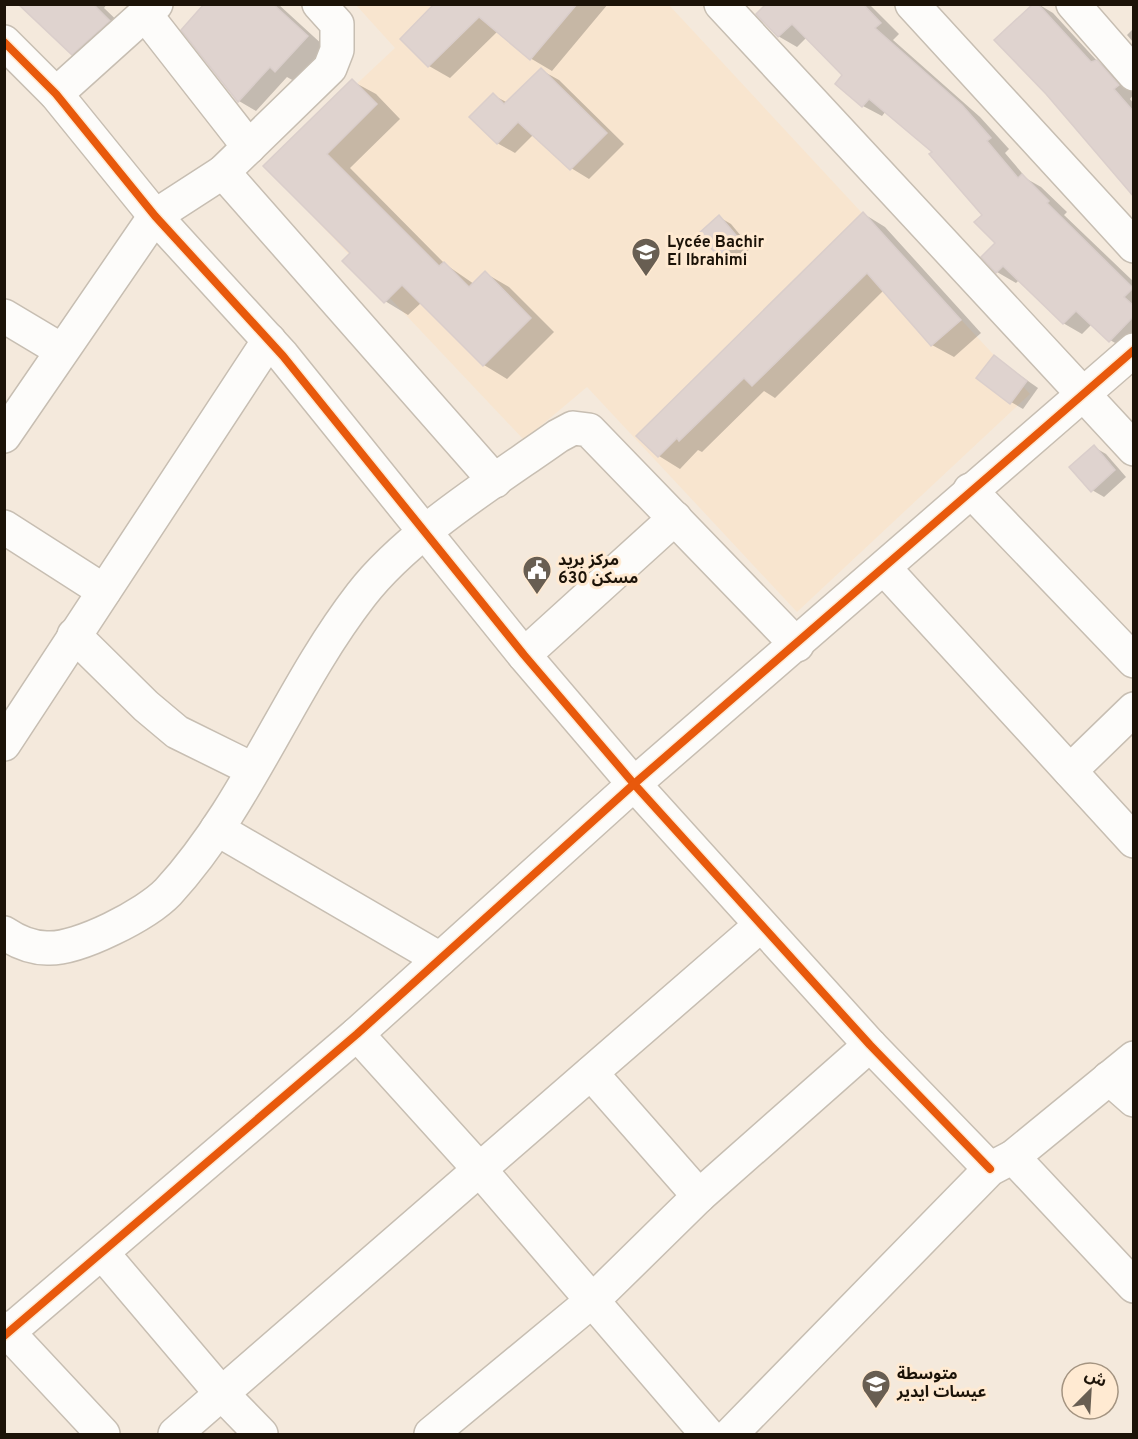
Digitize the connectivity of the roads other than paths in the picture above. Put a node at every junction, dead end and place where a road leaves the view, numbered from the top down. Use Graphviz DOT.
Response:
graph roads {
  1 [pos="319,4"];
  2 [pos="721,4"];
  3 [pos="912,4"];
  4 [pos="1084,8"];
  5 [pos="151,9"];
  6 [pos="4,42"];
  7 [pos="1134,74"];
  8 [pos="56,94"];
  9 [pos="249,147"];
  10 [pos="223,172"];
  11 [pos="155,216"];
  12 [pos="1134,246"];
  13 [pos="4,316"];
  14 [pos="268,340"];
  15 [pos="61,350"];
  16 [pos="1134,350"];
  17 [pos="1083,393"];
  18 [pos="4,436"];
  19 [pos="1134,449"];
  20 [pos="495,481"];
  21 [pos="970,490"];
  22 [pos="675,518"];
  23 [pos="4,527"];
  24 [pos="425,533"];
  25 [pos="884,568"];
  26 [pos="104,591"];
  27 [pos="74,635"];
  28 [pos="797,645"];
  29 [pos="524,654"];
  30 [pos="1134,661"];
  31 [pos="1134,709"];
  32 [pos="4,744"];
  33 [pos="252,769"];
  34 [pos="1070,771"];
  35 [pos="634,784"];
  36 [pos="217,829"];
  37 [pos="1134,841"];
  38 [pos="761,925"];
  39 [pos="4,933"];
  40 [pos="440,959"];
  41 [pos="357,1034"];
  42 [pos="870,1045"];
  43 [pos="1121,1068"];
  44 [pos="591,1073"];
  45 [pos="1134,1100"];
  46 [pos="1001,1163"];
  47 [pos="480,1170"];
  48 [pos="699,1196"];
  49 [pos="103,1254"];
  50 [pos="1134,1286"];
  51 [pos="593,1300"];
  52 [pos="6,1332"];
  53 [pos="221,1393"];
  54 [pos="103,1434"];
  55 [pos="175,1434"];
  56 [pos="261,1434"];
  57 [pos="431,1434"];
  58 [pos="707,1434"];
  59 [pos="731,1434"];
  1 -- 9 [label="street"];
  2 -- 17 [label="street"];
  3 -- 12 [label="street"];
  4 -- 7 [label="street"];
  5 -- 8 [label="street"];
  5 -- 9 [label="street"];
  6 -- 8 [label="street"];
  8 -- 11 [label="street"];
  9 -- 10 [label="street"];
  10 -- 11 [label="street"];
  10 -- 20 [label="street"];
  11 -- 14 [label="street"];
  11 -- 15 [label="street"];
  13 -- 15 [label="street"];
  14 -- 24 [label="street"];
  14 -- 26 [label="street"];
  15 -- 18 [label="street"];
  16 -- 17 [label="street"];
  17 -- 19 [label="street"];
  17 -- 21 [label="street"];
  20 -- 22 [label="street"];
  20 -- 24 [label="street"];
  21 -- 25 [label="street"];
  21 -- 30 [label="street"];
  22 -- 28 [label="street"];
  22 -- 29 [label="street"];
  23 -- 26 [label="street"];
  24 -- 29 [label="street"];
  24 -- 33 [label="street"];
  25 -- 28 [label="street"];
  25 -- 34 [label="street"];
  26 -- 27 [label="street"];
  27 -- 32 [label="street"];
  27 -- 33 [label="street"];
  28 -- 35 [label="street"];
  29 -- 35 [label="street"];
  31 -- 34 [label="street"];
  33 -- 36 [label="street"];
  34 -- 37 [label="street"];
  35 -- 38 [label="street"];
  35 -- 40 [label="street"];
  36 -- 39 [label="street"];
  36 -- 40 [label="street"];
  38 -- 42 [label="street"];
  38 -- 44 [label="street"];
  40 -- 41 [label="street"];
  41 -- 47 [label="street"];
  41 -- 49 [label="street"];
  42 -- 46 [label="street"];
  42 -- 48 [label="street"];
  43 -- 45 [label="street"];
  43 -- 46 [label="street"];
  44 -- 47 [label="street"];
  44 -- 48 [label="street"];
  46 -- 50 [label="street"];
  46 -- 59 [label="street"];
  47 -- 51 [label="street"];
  47 -- 53 [label="street"];
  48 -- 51 [label="street"];
  49 -- 52 [label="street"];
  49 -- 53 [label="street"];
  51 -- 57 [label="street"];
  51 -- 58 [label="street"];
  52 -- 54 [label="street"];
  53 -- 55 [label="street"];
  53 -- 56 [label="street"];
}
